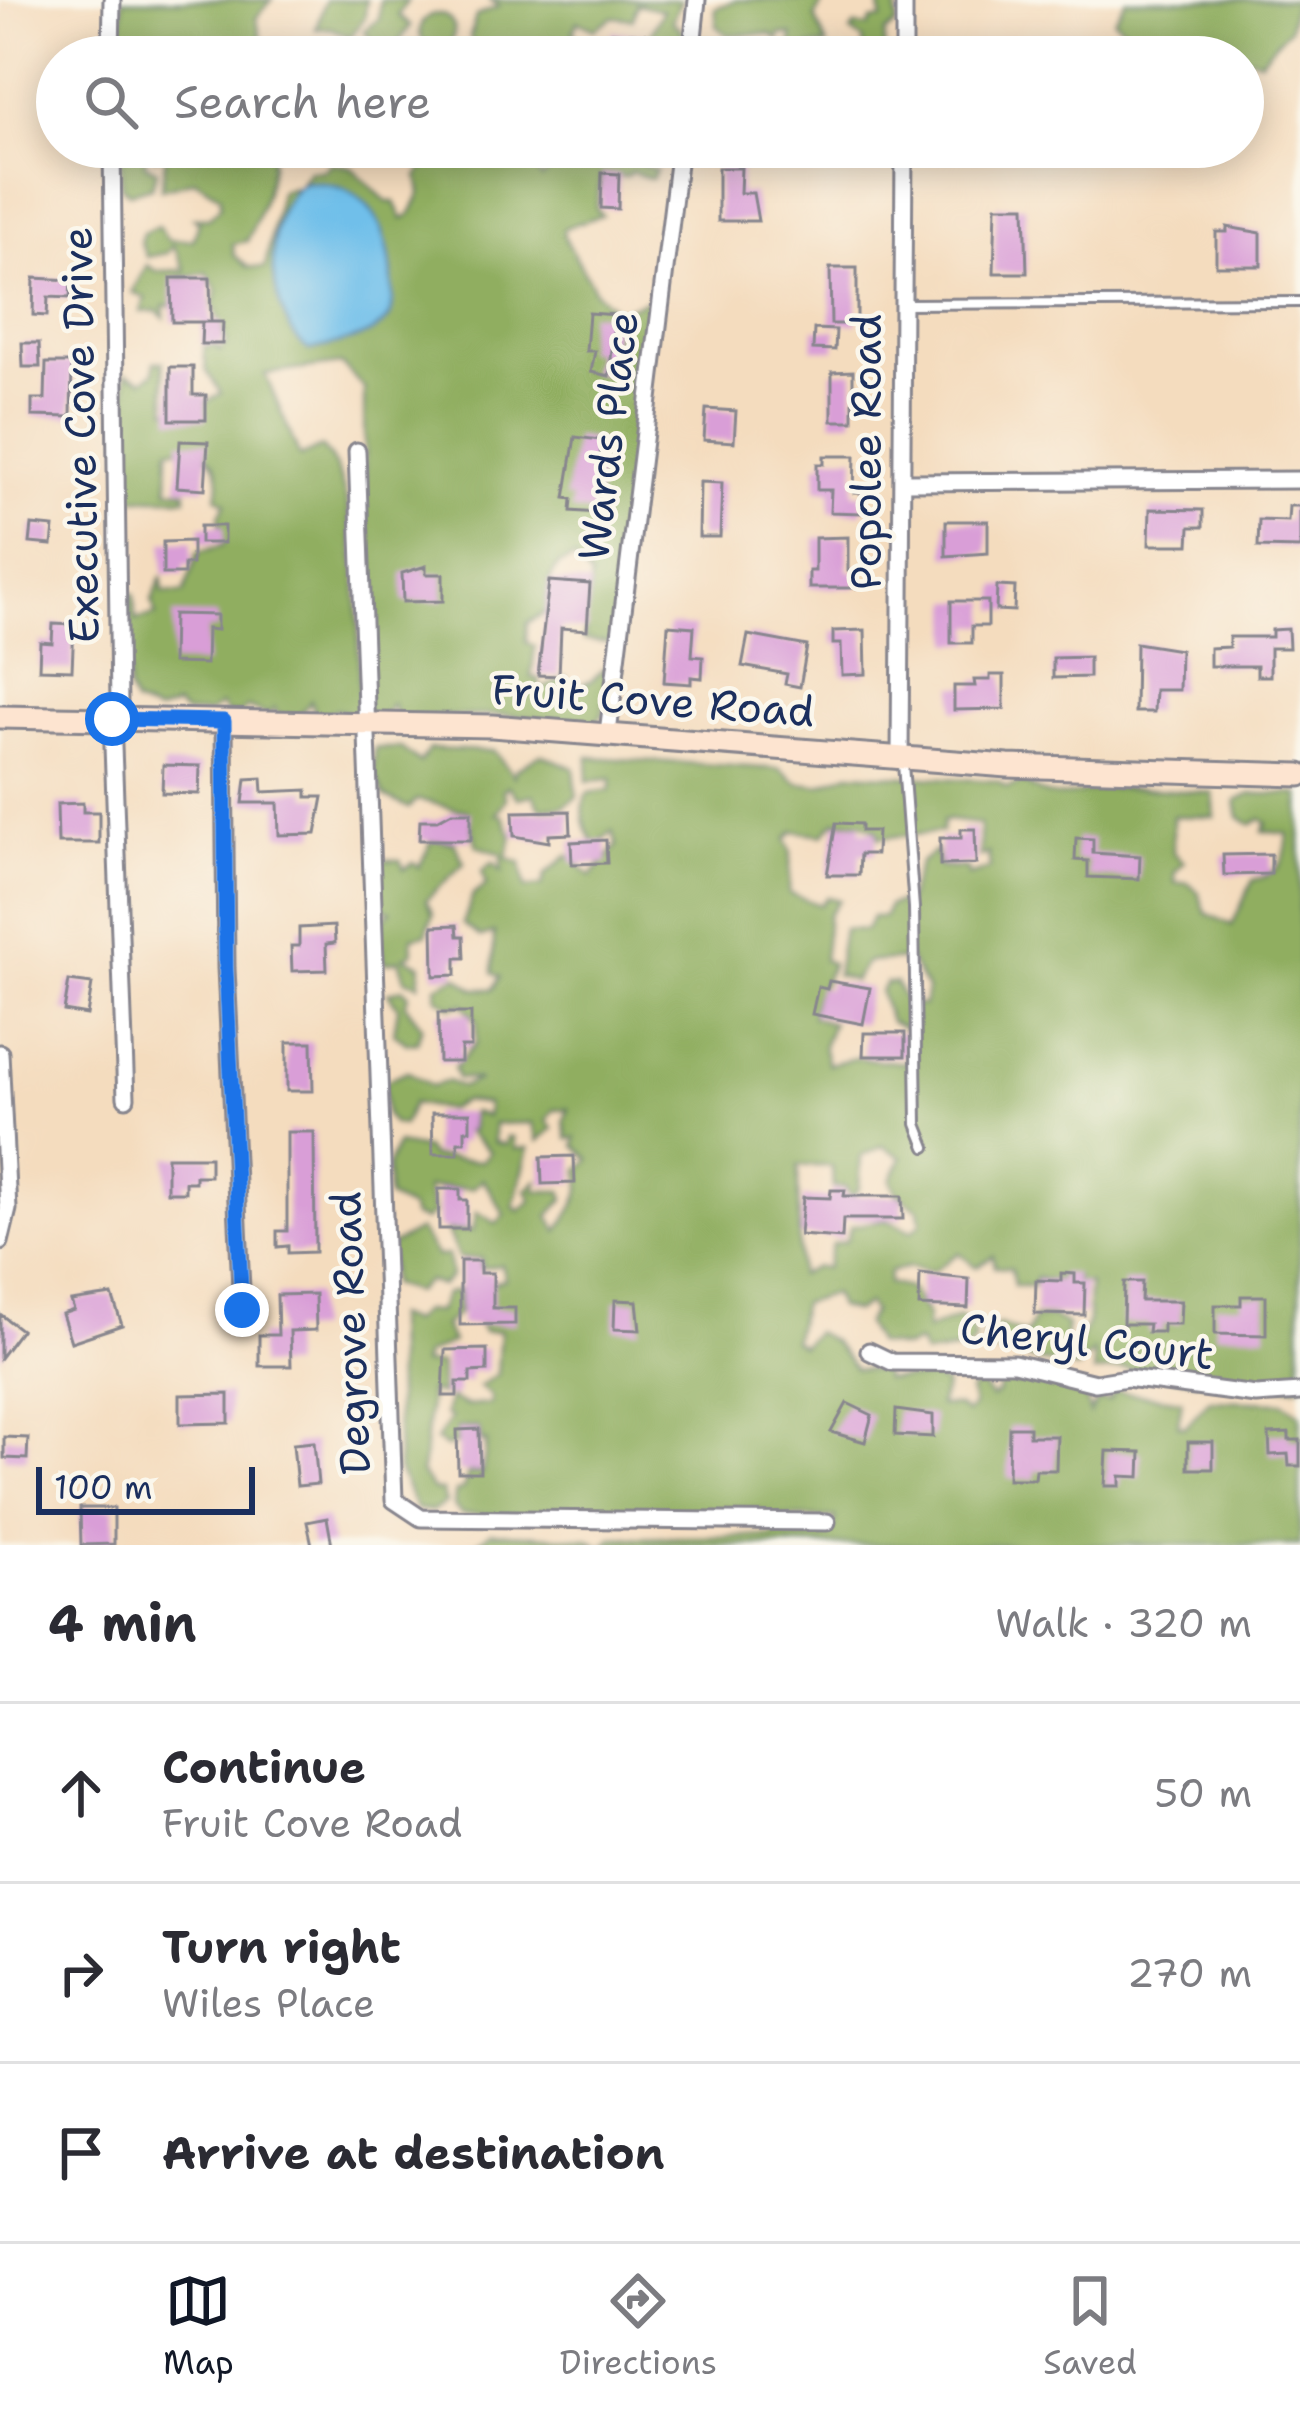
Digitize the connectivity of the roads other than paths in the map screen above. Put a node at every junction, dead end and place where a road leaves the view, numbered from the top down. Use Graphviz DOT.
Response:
graph roads {
  1 [pos="112,0"];
  2 [pos="697,0"];
  3 [pos="904,0"];
  4 [pos="111,36"];
  5 [pos="693,36"];
  6 [pos="904,36"];
  7 [pos="112,168"];
  8 [pos="677,168"];
  9 [pos="904,168"];
  10 [pos="1300,302"];
  11 [pos="903,304"];
  12 [pos="357,451"];
  13 [pos="1300,480"];
  14 [pos="903,482"];
  15 [pos="0,717"];
  16 [pos="112,719"];
  17 [pos="224,721"];
  18 [pos="364,723"];
  19 [pos="608,734"];
  20 [pos="900,757"];
  21 [pos="1300,775"];
  22 [pos="0,1053"];
  23 [pos="126,1098"];
  24 [pos="926,1147"];
  25 [pos="0,1242"];
  26 [pos="242,1310"];
  27 [pos="869,1351"];
  28 [pos="1300,1392"];
  29 [pos="827,1522"];
  1 -- 4 [label="street"];
  2 -- 5 [label="street"];
  3 -- 6 [label="street"];
  7 -- 16 [label="street, Executive Cove Drive"];
  8 -- 19 [label="street, Wards Place"];
  9 -- 11 [label="street, Popolee Road"];
  10 -- 11 [label="lane"];
  11 -- 14 [label="street, Popolee Road"];
  12 -- 18 [label="street"];
  13 -- 14 [label="street"];
  14 -- 20 [label="street, Popolee Road"];
  15 -- 16 [label="street, Fruit Cove Road"];
  16 -- 17 [label="street, Fruit Cove Road"];
  16 -- 23 [label="street, Executive Cove Drive"];
  17 -- 18 [label="street, Fruit Cove Road"];
  17 -- 26 [label="street"];
  18 -- 19 [label="street, Fruit Cove Road"];
  18 -- 29 [label="street, Degrove Road"];
  19 -- 20 [label="street, Fruit Cove Road"];
  20 -- 21 [label="street, Fruit Cove Road"];
  20 -- 24 [label="lane"];
  22 -- 25 [label="street"];
  27 -- 28 [label="street, Cheryl Court"];
}
